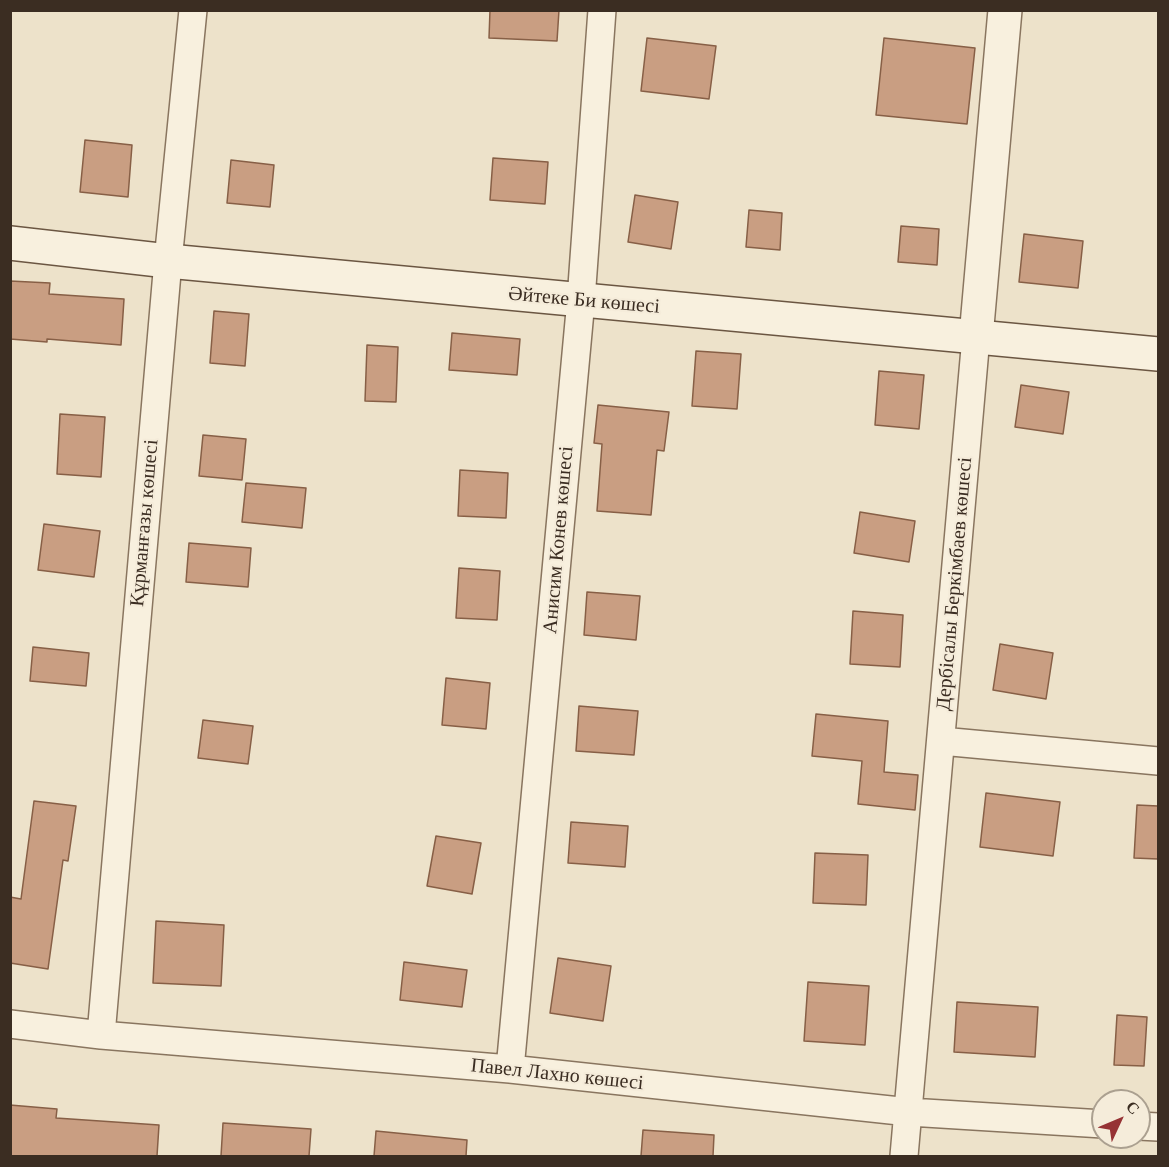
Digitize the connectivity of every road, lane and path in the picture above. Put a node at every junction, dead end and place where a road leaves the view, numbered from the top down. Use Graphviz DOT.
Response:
graph roads {
  1 [pos="193,10"];
  2 [pos="603,10"];
  3 [pos="1005,10"];
  4 [pos="10,243"];
  5 [pos="168,261"];
  6 [pos="581,300"];
  7 [pos="976,337"];
  8 [pos="1158,354"];
  9 [pos="941,741"];
  10 [pos="1158,761"];
  11 [pos="10,1024"];
  12 [pos="101,1035"];
  13 [pos="510,1069"];
  14 [pos="909,1112"];
  15 [pos="1091,1123"];
  16 [pos="904,1156"];
  1 -- 5 [label="street, Құрманғазы көшесі"];
  2 -- 6 [label="street, Анисим Конев көшесі"];
  3 -- 7 [label="main road, Дербісалы Беркімбаев көшесі"];
  4 -- 5 [label="main road, Әйтеке Би көшесі"];
  5 -- 6 [label="main road, Әйтеке Би көшесі"];
  5 -- 12 [label="street, Құрманғазы көшесі"];
  6 -- 7 [label="main road, Әйтеке Би көшесі"];
  6 -- 13 [label="street, Анисим Конев көшесі"];
  7 -- 8 [label="main road, Әйтеке Би көшесі"];
  7 -- 9 [label="street, Дербісалы Беркімбаев көшесі"];
  9 -- 10 [label="street"];
  9 -- 14 [label="street, Дербісалы Беркімбаев көшесі"];
  11 -- 12 [label="street, Павел Лахно көшесі"];
  12 -- 13 [label="street, Павел Лахно көшесі"];
  13 -- 14 [label="street, Павел Лахно көшесі"];
  14 -- 15 [label="street, Павел Лахно көшесі"];
  14 -- 16 [label="street, Дербісалы Беркімбаев көшесі"];
}
